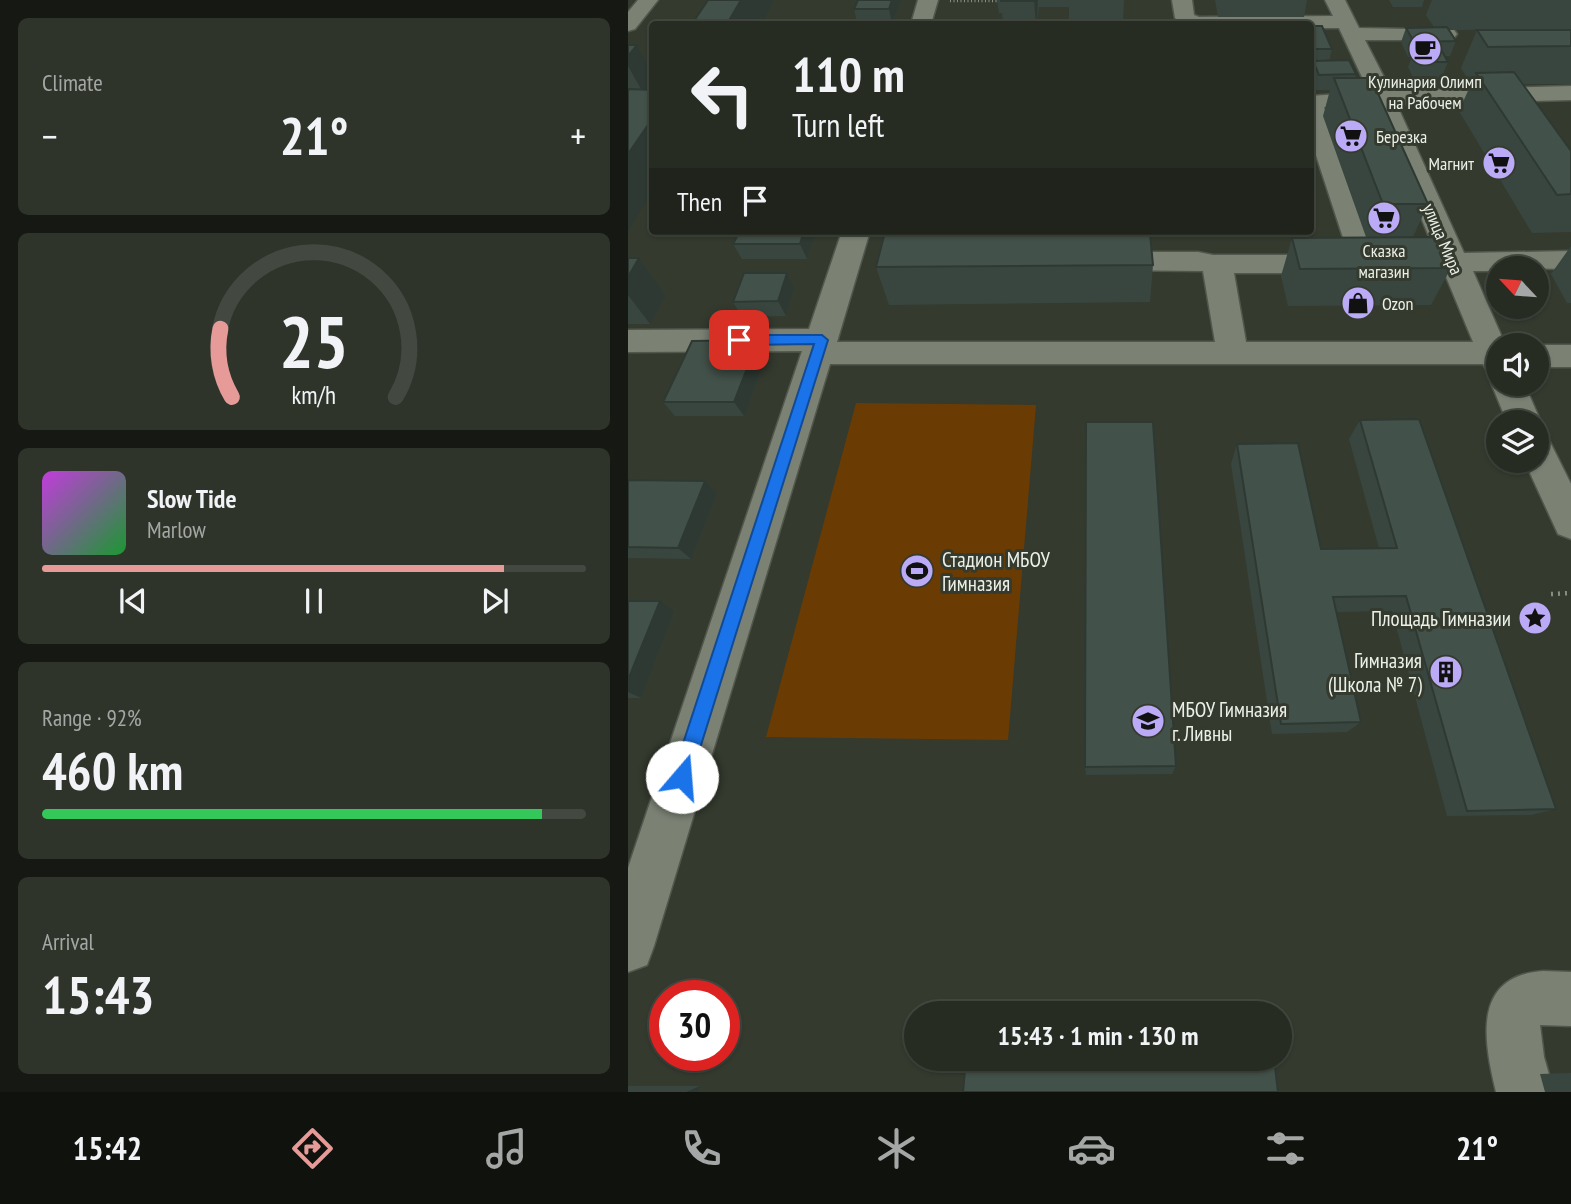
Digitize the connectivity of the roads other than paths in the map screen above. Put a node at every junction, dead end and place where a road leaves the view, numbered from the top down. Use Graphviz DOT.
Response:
graph roads {
  1 [pos="648,0"];
  2 [pos="1182,0"];
  3 [pos="1309,0"];
  4 [pos="928,1"];
  5 [pos="1344,18"];
  6 [pos="922,21"];
  7 [pos="1191,21"];
  8 [pos="1314,22"];
  9 [pos="1319,22"];
  10 [pos="628,26"];
  11 [pos="1447,34"];
  12 [pos="628,37"];
  13 [pos="1571,93"];
  14 [pos="1512,94"];
  15 [pos="1383,98"];
  16 [pos="1314,102"];
  17 [pos="1314,109"];
  18 [pos="1529,119"];
  19 [pos="858,251"];
  20 [pos="1571,260"];
  21 [pos="1074,261"];
  22 [pos="1452,262"];
  23 [pos="1213,264"];
  24 [pos="1387,264"];
  25 [pos="1486,335"];
  26 [pos="628,341"];
  27 [pos="819,346"];
  28 [pos="1232,352"];
  29 [pos="1486,356"];
  30 [pos="1549,356"];
  31 [pos="1571,356"];
  32 [pos="1548,473"];
  33 [pos="1571,523"];
  34 [pos="638,883"];
  35 [pos="628,946"];
  36 [pos="1571,999"];
  37 [pos="1525,1092"];
  1 -- 10 [label="street"];
  2 -- 7 [label="street"];
  3 -- 9 [label="street"];
  4 -- 6 [label="street"];
  5 -- 9 [label="street"];
  5 -- 11 [label="street"];
  5 -- 15 [label="street, улица Мира"];
  8 -- 9 [label="street"];
  10 -- 12 [label="street"];
  13 -- 14 [label="street"];
  14 -- 15 [label="street"];
  14 -- 18 [label="street"];
  15 -- 16 [label="street"];
  15 -- 22 [label="street, улица Мира"];
  17 -- 24 [label="street"];
  19 -- 27 [label="street"];
  20 -- 22 [label="street"];
  21 -- 23 [label="street"];
  22 -- 24 [label="street"];
  22 -- 25 [label="street, улица Мира"];
  23 -- 24 [label="street"];
  23 -- 28 [label="street"];
  26 -- 27 [label="street"];
  27 -- 28 [label="street"];
  27 -- 34 [label="street"];
  28 -- 29 [label="street"];
  30 -- 31 [label="street"];
  32 -- 33 [label="street"];
  34 -- 35 [label="street"];
  36 -- 37 [label="street"];
}
